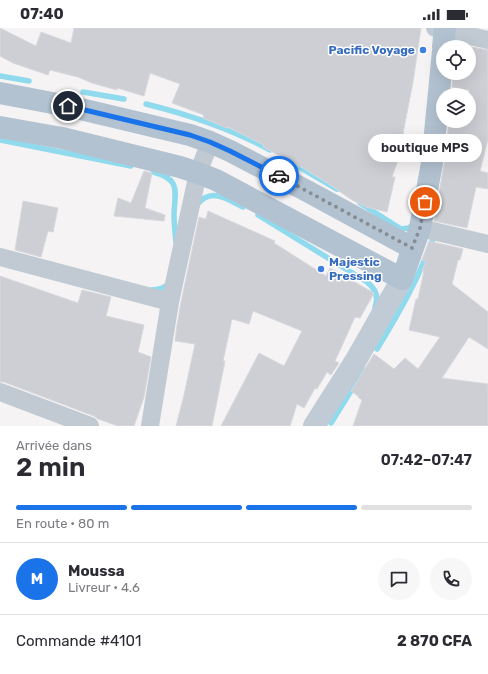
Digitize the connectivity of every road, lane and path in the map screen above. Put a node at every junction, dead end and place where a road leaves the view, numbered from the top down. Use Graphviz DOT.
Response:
graph roads {
  1 [pos="442,37"];
  2 [pos="488,40"];
  3 [pos="0,93"];
  4 [pos="0,127"];
  5 [pos="210,142"];
  6 [pos="198,173"];
  7 [pos="420,228"];
  8 [pos="488,244"];
  9 [pos="412,248"];
  10 [pos="0,258"];
  11 [pos="402,279"];
  12 [pos="170,302"];
  13 [pos="0,392"];
  14 [pos="90,426"];
  15 [pos="150,426"];
  16 [pos="314,426"];
  1 -- 2 [label="street"];
  1 -- 7 [label="main road"];
  3 -- 5 [label="main road"];
  4 -- 6 [label="main road"];
  5 -- 6 [label="street"];
  5 -- 9 [label="main road"];
  6 -- 11 [label="main road"];
  6 -- 12 [label="street"];
  7 -- 8 [label="street"];
  7 -- 9 [label="main road"];
  9 -- 11 [label="main road"];
  10 -- 12 [label="street"];
  11 -- 16 [label="main road"];
  12 -- 15 [label="street"];
  13 -- 14 [label="street"];
}
